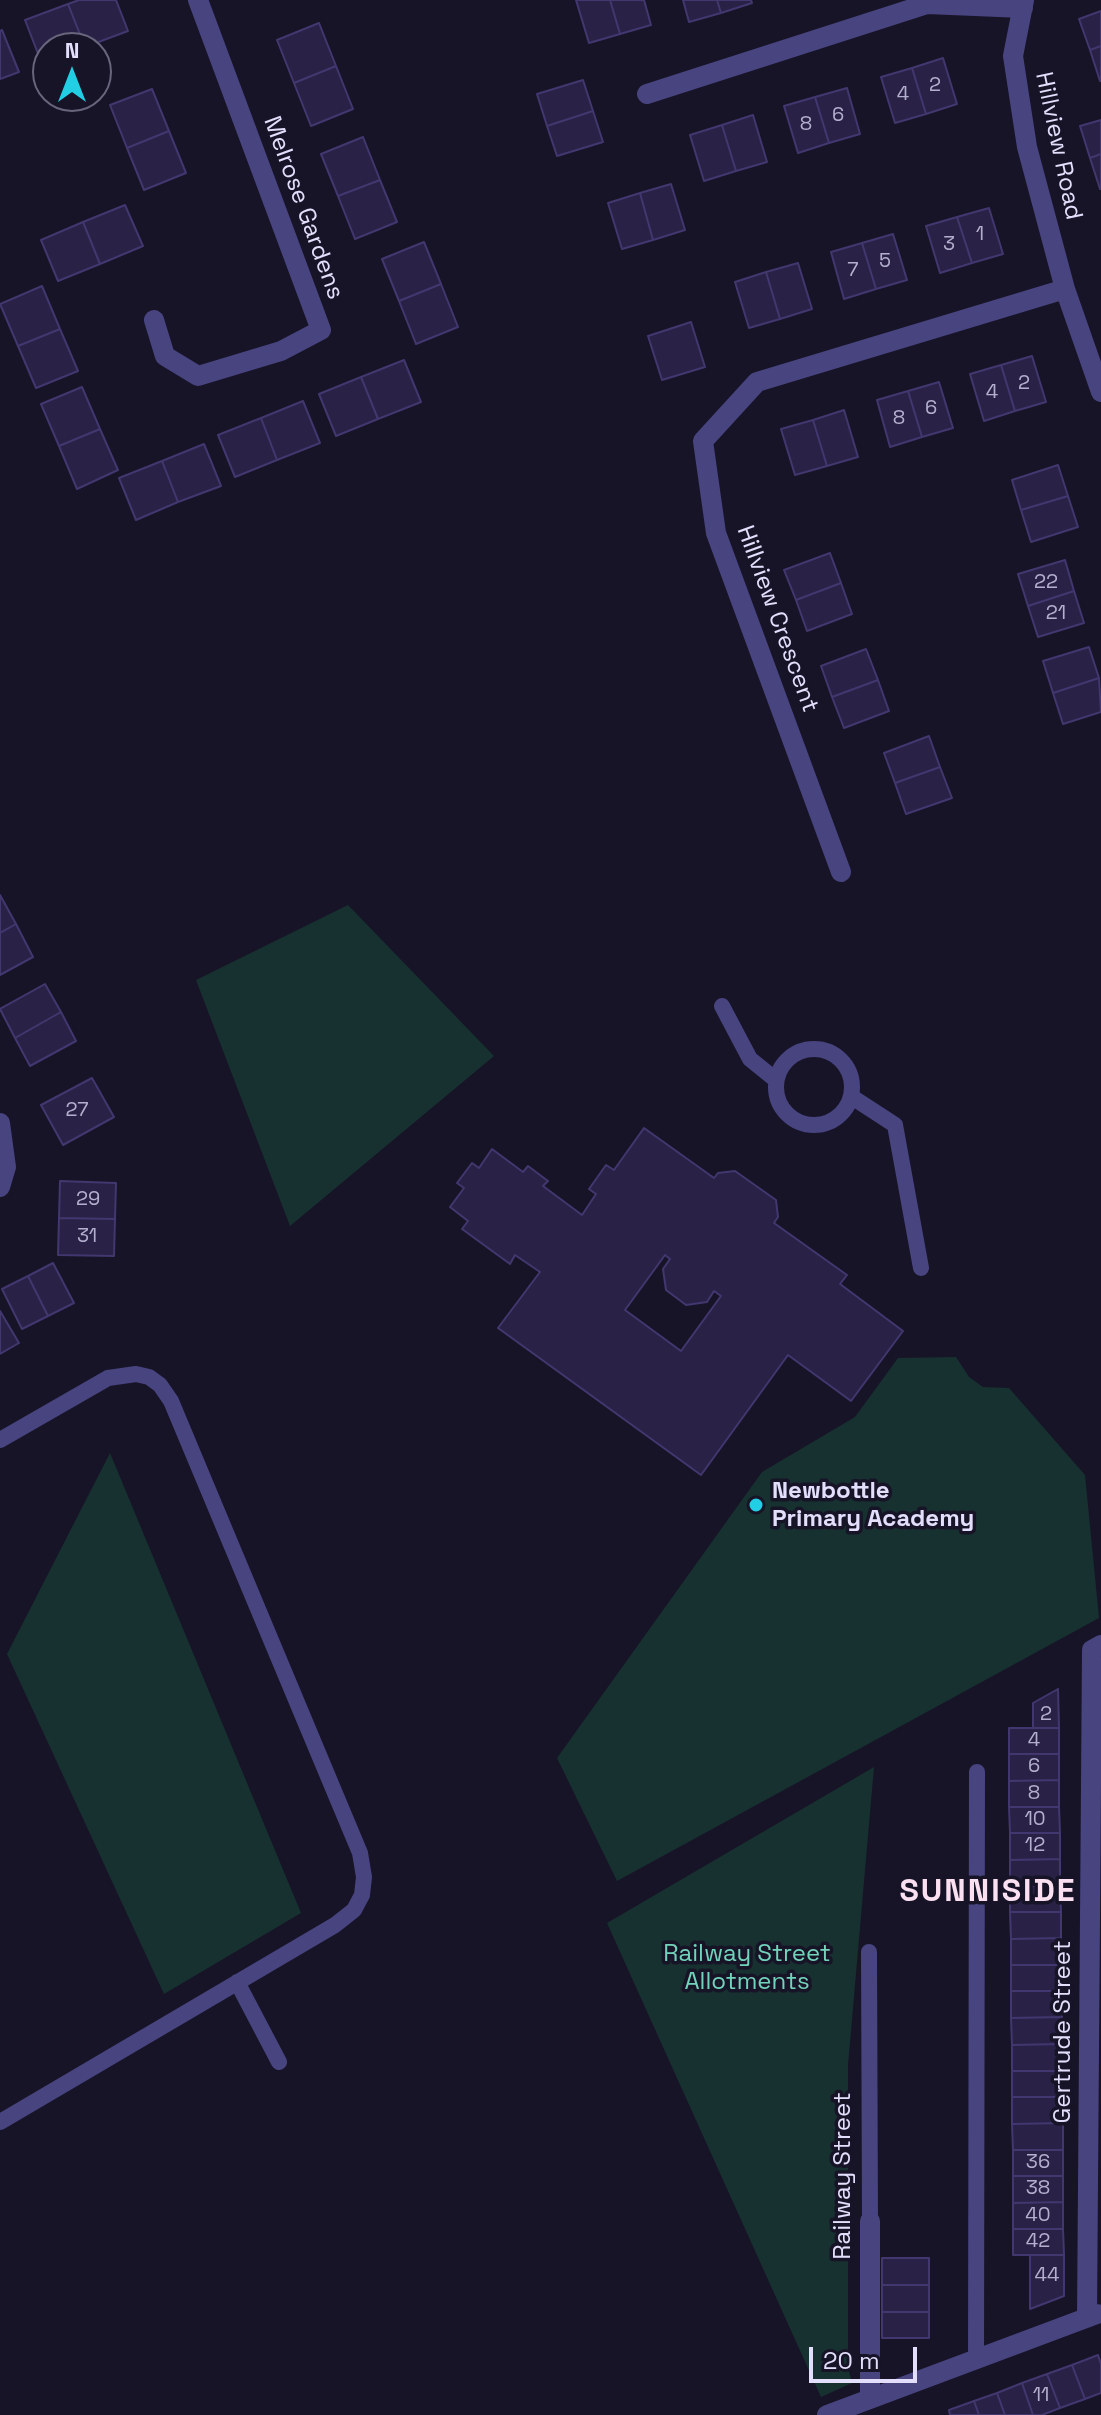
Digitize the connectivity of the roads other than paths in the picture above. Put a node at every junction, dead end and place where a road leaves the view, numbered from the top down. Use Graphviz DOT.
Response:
graph roads {
  1 [pos="198,0"];
  2 [pos="1023,4"];
  3 [pos="647,94"];
  4 [pos="1065,289"];
  5 [pos="154,320"];
  6 [pos="1101,392"];
  7 [pos="841,872"];
  8 [pos="722,1006"];
  9 [pos="776,1080"];
  10 [pos="852,1097"];
  11 [pos="0,1123"];
  12 [pos="0,1187"];
  13 [pos="921,1268"];
  14 [pos="0,1440"];
  15 [pos="1096,1648"];
  16 [pos="977,1772"];
  17 [pos="869,1952"];
  18 [pos="237,1982"];
  19 [pos="279,2062"];
  20 [pos="0,2122"];
  21 [pos="870,2221"];
  22 [pos="1094,2315"];
  23 [pos="976,2359"];
  24 [pos="870,2399"];
  25 [pos="827,2415"];
  1 -- 5 [label="street, Melrose Gardens"];
  2 -- 3 [label="street"];
  2 -- 4 [label="street, Hillview Road"];
  4 -- 6 [label="street, Hillview Road"];
  4 -- 7 [label="street, Hillview Crescent"];
  8 -- 9 [label="lane"];
  9 -- 10 [label="lane"];
  9 -- 10 [label="lane"];
  10 -- 13 [label="lane"];
  11 -- 12 [label="street"];
  14 -- 18 [label="lane"];
  15 -- 22 [label="street, Gertrude Street"];
  16 -- 23 [label="lane"];
  17 -- 21 [label="lane, Railway Street"];
  18 -- 19 [label="lane"];
  18 -- 20 [label="lane"];
  21 -- 24 [label="street, Railway Street"];
  22 -- 23 [label="street"];
  23 -- 24 [label="street"];
  24 -- 25 [label="street"];
}
